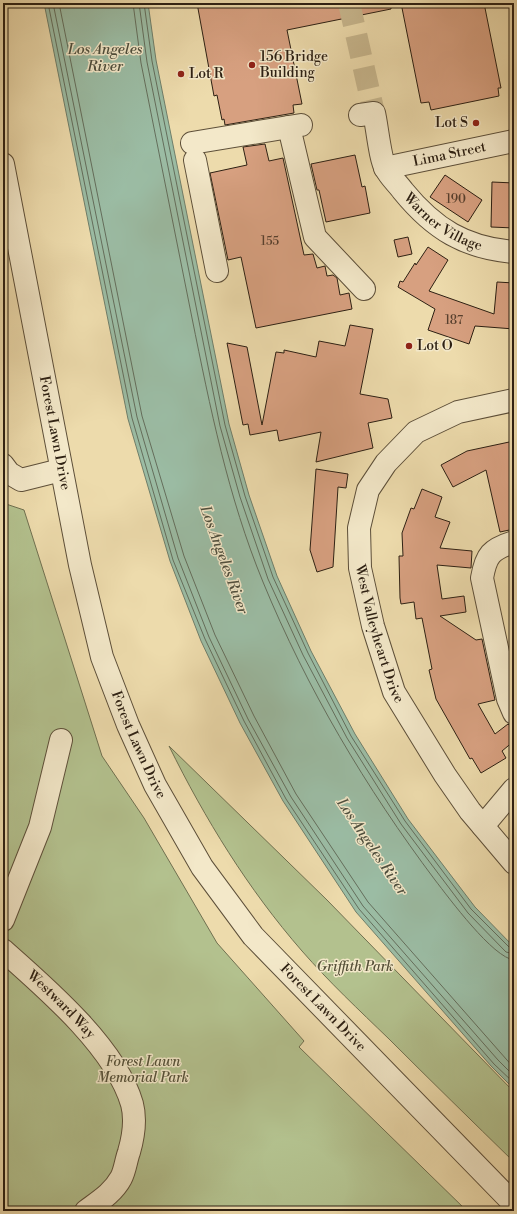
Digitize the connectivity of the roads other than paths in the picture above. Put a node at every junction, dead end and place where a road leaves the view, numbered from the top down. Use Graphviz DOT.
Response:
graph roads {
  1 [pos="367,114"];
  2 [pos="514,141"];
  3 [pos="3,164"];
  4 [pos="385,168"];
  5 [pos="514,252"];
  6 [pos="217,271"];
  7 [pos="364,289"];
  8 [pos="514,400"];
  9 [pos="3,466"];
  10 [pos="61,470"];
  11 [pos="514,542"];
  12 [pos="514,713"];
  13 [pos="61,740"];
  14 [pos="514,789"];
  15 [pos="483,826"];
  16 [pos="514,863"];
  17 [pos="3,920"];
  18 [pos="3,950"];
  19 [pos="514,1204"];
  20 [pos="86,1211"];
  1 -- 4 [label="street"];
  2 -- 4 [label="street, Lima Street"];
  3 -- 10 [label="street, Forest Lawn Drive"];
  4 -- 5 [label="street, Warner Village"];
  6 -- 7 [label="street"];
  8 -- 15 [label="street, West Valleyheart Drive"];
  9 -- 10 [label="street"];
  10 -- 19 [label="street, Forest Lawn Drive"];
  11 -- 12 [label="street"];
  13 -- 17 [label="street"];
  14 -- 15 [label="street"];
  15 -- 16 [label="street, West Valleyheart Drive"];
  18 -- 20 [label="street, Westward Way"];
}
